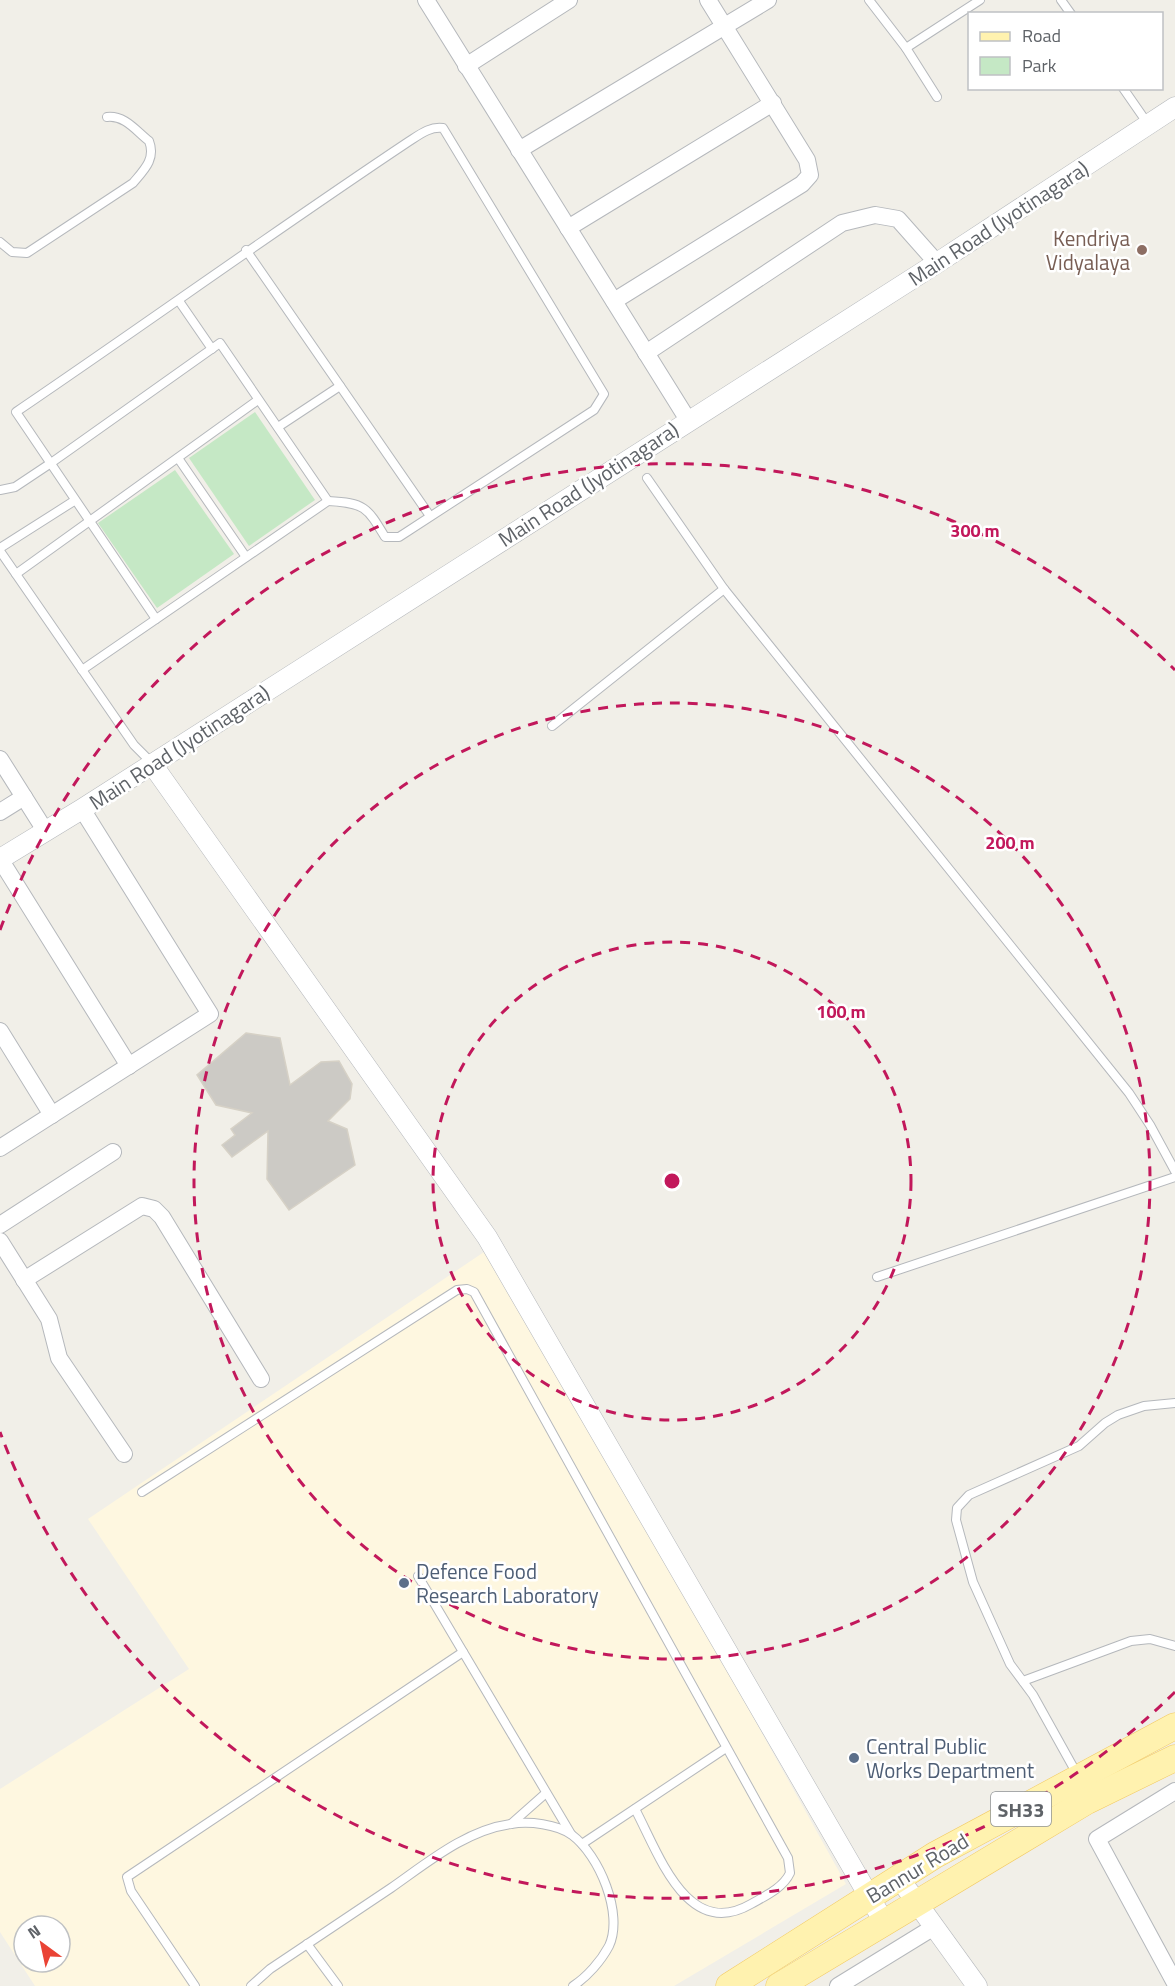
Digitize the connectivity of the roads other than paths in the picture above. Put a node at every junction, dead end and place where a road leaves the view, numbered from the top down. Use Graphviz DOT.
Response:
graph roads {
  1 [pos="426,0"];
  2 [pos="569,0"];
  3 [pos="708,0"];
  4 [pos="768,0"];
  5 [pos="869,0"];
  6 [pos="980,0"];
  7 [pos="724,27"];
  8 [pos="906,48"];
  9 [pos="466,66"];
  10 [pos="1124,90"];
  11 [pos="937,97"];
  12 [pos="773,103"];
  13 [pos="1175,107"];
  14 [pos="107,117"];
  15 [pos="1148,125"];
  16 [pos="519,150"];
  17 [pos="568,228"];
  18 [pos="0,242"];
  19 [pos="246,250"];
  20 [pos="938,263"];
  21 [pos="179,301"];
  22 [pos="614,301"];
  23 [pos="212,349"];
  24 [pos="646,353"];
  25 [pos="340,386"];
  26 [pos="258,400"];
  27 [pos="688,420"];
  28 [pos="278,427"];
  29 [pos="178,458"];
  30 [pos="51,463"];
  31 [pos="647,478"];
  32 [pos="0,490"];
  33 [pos="74,501"];
  34 [pos="328,501"];
  35 [pos="430,516"];
  36 [pos="90,523"];
  37 [pos="0,549"];
  38 [pos="246,557"];
  39 [pos="16,574"];
  40 [pos="724,588"];
  41 [pos="156,619"];
  42 [pos="82,670"];
  43 [pos="552,726"];
  44 [pos="0,759"];
  45 [pos="152,764"];
  46 [pos="24,797"];
  47 [pos="82,809"];
  48 [pos="0,812"];
  49 [pos="46,832"];
  50 [pos="0,859"];
  51 [pos="0,1031"];
  52 [pos="129,1066"];
  53 [pos="52,1115"];
  54 [pos="0,1148"];
  55 [pos="113,1152"];
  56 [pos="1175,1171"];
  57 [pos="1175,1177"];
  58 [pos="0,1225"];
  59 [pos="0,1241"];
  60 [pos="877,1277"];
  61 [pos="24,1280"];
  62 [pos="261,1379"];
  63 [pos="1175,1403"];
  64 [pos="124,1454"];
  65 [pos="142,1492"];
  66 [pos="418,1576"];
  67 [pos="1175,1646"];
  68 [pos="463,1652"];
  69 [pos="1023,1681"];
  70 [pos="1175,1726"];
  71 [pos="726,1748"];
  72 [pos="1175,1758"];
  73 [pos="1079,1777"];
  74 [pos="1175,1791"];
  75 [pos="546,1793"];
  76 [pos="635,1809"];
  77 [pos="511,1824"];
  78 [pos="571,1834"];
  79 [pos="582,1844"];
  80 [pos="899,1878"];
  81 [pos="869,1896"];
  82 [pos="916,1902"];
  83 [pos="884,1922"];
  84 [pos="934,1927"];
  85 [pos="307,1944"];
  86 [pos="1169,1953"];
  87 [pos="1175,1983"];
  88 [pos="195,1986"];
  89 [pos="251,1986"];
  90 [pos="338,1986"];
  91 [pos="573,1986"];
  92 [pos="729,1986"];
  93 [pos="779,1986"];
  94 [pos="838,1986"];
  95 [pos="977,1986"];
  1 -- 9 [label="street"];
  2 -- 9 [label="street"];
  3 -- 7 [label="street"];
  4 -- 7 [label="street"];
  5 -- 8 [label="lane"];
  6 -- 8 [label="lane"];
  7 -- 12 [label="street"];
  7 -- 16 [label="street"];
  8 -- 11 [label="lane"];
  9 -- 16 [label="street"];
  10 -- 15 [label="lane"];
  12 -- 17 [label="street"];
  12 -- 22 [label="street"];
  13 -- 15 [label="street, Main Road (Jyotinagara)"];
  14 -- 18 [label="lane"];
  15 -- 20 [label="street, Main Road (Jyotinagara)"];
  16 -- 17 [label="street"];
  17 -- 22 [label="street"];
  19 -- 21 [label="lane"];
  19 -- 25 [label="lane"];
  19 -- 35 [label="lane"];
  20 -- 24 [label="street"];
  20 -- 27 [label="street, Main Road (Jyotinagara)"];
  21 -- 23 [label="lane"];
  21 -- 30 [label="lane"];
  22 -- 24 [label="street"];
  23 -- 26 [label="lane"];
  23 -- 30 [label="lane"];
  24 -- 27 [label="street"];
  25 -- 28 [label="lane"];
  25 -- 35 [label="lane"];
  26 -- 28 [label="lane"];
  26 -- 29 [label="lane"];
  27 -- 45 [label="street, Main Road (Jyotinagara)"];
  28 -- 34 [label="lane"];
  29 -- 36 [label="lane"];
  29 -- 38 [label="lane"];
  30 -- 32 [label="lane"];
  30 -- 33 [label="lane"];
  31 -- 40 [label="lane"];
  33 -- 36 [label="lane"];
  33 -- 37 [label="lane"];
  34 -- 35 [label="lane"];
  34 -- 38 [label="lane"];
  36 -- 39 [label="lane"];
  36 -- 41 [label="lane"];
  37 -- 39 [label="lane"];
  38 -- 41 [label="lane"];
  39 -- 42 [label="lane"];
  40 -- 43 [label="lane"];
  40 -- 56 [label="lane"];
  41 -- 42 [label="lane"];
  42 -- 45 [label="lane"];
  44 -- 46 [label="street"];
  45 -- 47 [label="street, Main Road (Jyotinagara)"];
  45 -- 81 [label="street"];
  46 -- 48 [label="street"];
  46 -- 49 [label="street"];
  47 -- 49 [label="street, Main Road (Jyotinagara)"];
  47 -- 52 [label="street"];
  49 -- 50 [label="street, Main Road (Jyotinagara)"];
  50 -- 52 [label="street"];
  51 -- 53 [label="street"];
  52 -- 53 [label="street"];
  53 -- 54 [label="street"];
  55 -- 58 [label="street"];
  57 -- 60 [label="lane"];
  59 -- 61 [label="street"];
  61 -- 62 [label="street"];
  61 -- 64 [label="street"];
  63 -- 69 [label="lane"];
  65 -- 71 [label="lane"];
  66 -- 68 [label="lane"];
  67 -- 69 [label="lane"];
  68 -- 75 [label="lane"];
  68 -- 88 [label="lane"];
  69 -- 73 [label="lane"];
  70 -- 73 [label="main road, Bannur Road / SH33"];
  71 -- 76 [label="lane"];
  71 -- 76 [label="lane"];
  72 -- 82 [label="main road"];
  73 -- 80 [label="main road, Bannur Road / SH33"];
  74 -- 86 [label="street"];
  75 -- 77 [label="lane"];
  75 -- 78 [label="lane"];
  76 -- 79 [label="lane"];
  77 -- 78 [label="lane"];
  77 -- 85 [label="lane"];
  78 -- 79 [label="lane"];
  79 -- 91 [label="lane"];
  80 -- 81 [label="main road, Bannur Road / SH33"];
  80 -- 82 [label="street"];
  81 -- 83 [label="street"];
  81 -- 92 [label="main road, Bannur Road / SH33"];
  82 -- 83 [label="main road"];
  82 -- 84 [label="street"];
  83 -- 93 [label="main road"];
  84 -- 94 [label="street"];
  84 -- 95 [label="street"];
  85 -- 89 [label="lane"];
  85 -- 90 [label="lane"];
  86 -- 87 [label="street"];
}
